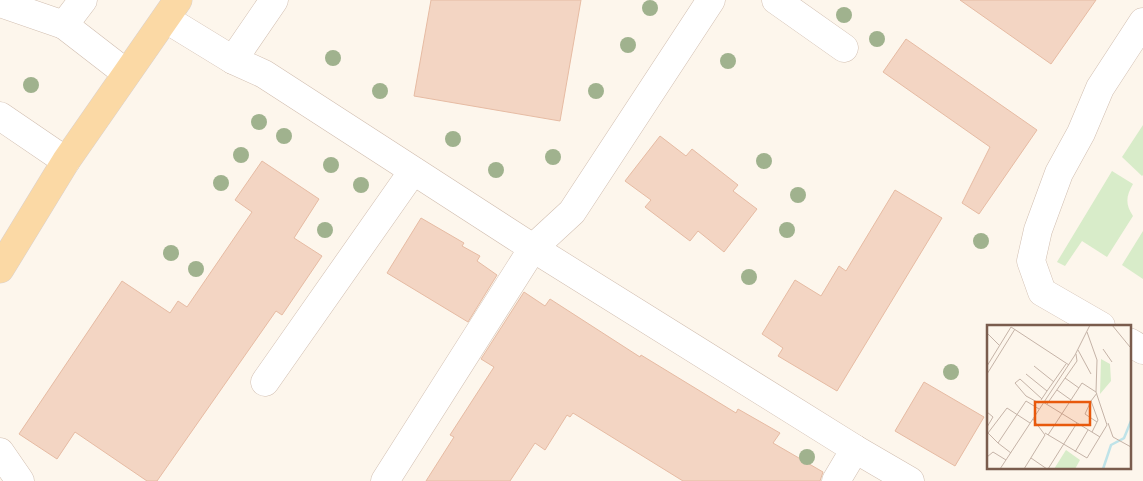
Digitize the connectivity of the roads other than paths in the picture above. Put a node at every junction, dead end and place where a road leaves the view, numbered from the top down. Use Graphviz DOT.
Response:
graph roads {
  1 [pos="82,0"];
  2 [pos="274,0"];
  3 [pos="711,0"];
  4 [pos="776,0"];
  5 [pos="0,3"];
  6 [pos="172,9"];
  7 [pos="1143,22"];
  8 [pos="64,25"];
  9 [pos="844,48"];
  10 [pos="233,60"];
  11 [pos="126,73"];
  12 [pos="0,116"];
  13 [pos="66,161"];
  14 [pos="413,171"];
  15 [pos="533,248"];
  16 [pos="0,269"];
  17 [pos="1099,325"];
  18 [pos="1130,343"];
  19 [pos="1143,350"];
  20 [pos="265,382"];
  21 [pos="855,449"];
  22 [pos="0,452"];
  23 [pos="20,481"];
  24 [pos="384,481"];
  25 [pos="836,481"];
  26 [pos="910,481"];
  1 -- 8 [label="street"];
  2 -- 10 [label="street"];
  3 -- 15 [label="street"];
  4 -- 9 [label="street"];
  5 -- 8 [label="street"];
  6 -- 10 [label="street"];
  6 -- 11 [label="main road"];
  7 -- 17 [label="street"];
  8 -- 11 [label="street"];
  10 -- 14 [label="street"];
  11 -- 13 [label="main road"];
  12 -- 13 [label="street"];
  13 -- 16 [label="main road"];
  14 -- 15 [label="street"];
  14 -- 20 [label="street"];
  15 -- 21 [label="street"];
  15 -- 24 [label="street"];
  18 -- 19 [label="street"];
  21 -- 25 [label="street"];
  21 -- 26 [label="street"];
  22 -- 23 [label="street"];
}
